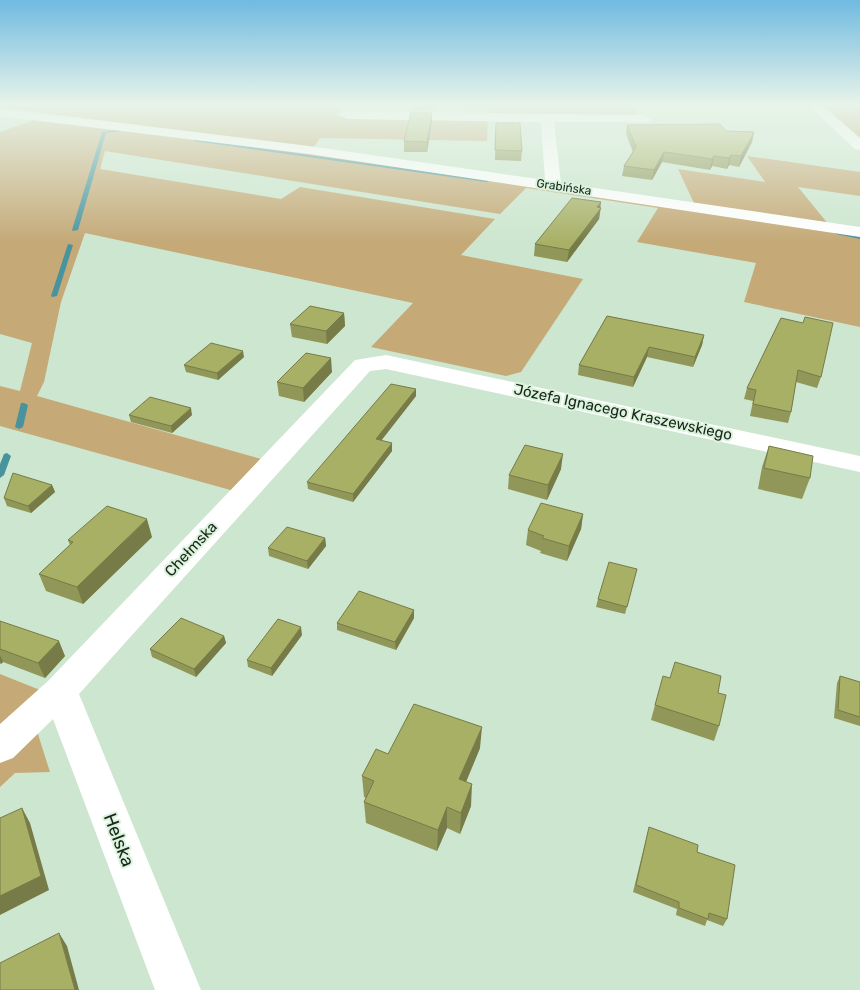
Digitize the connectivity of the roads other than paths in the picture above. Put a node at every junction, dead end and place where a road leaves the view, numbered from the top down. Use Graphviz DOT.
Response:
graph roads {
  1 [pos="305,150"];
  2 [pos="550,150"];
  3 [pos="553,186"];
  4 [pos="860,232"];
  5 [pos="386,362"];
  6 [pos="860,464"];
  7 [pos="60,691"];
  8 [pos="0,747"];
  9 [pos="178,990"];
  1 -- 3 [label="street, Grabińska"];
  2 -- 3 [label="street"];
  3 -- 4 [label="street, Grabińska"];
  5 -- 6 [label="street, Józefa Ignacego Kraszewskiego"];
  5 -- 7 [label="street, Chełmska"];
  7 -- 8 [label="street, Chełmska"];
  7 -- 9 [label="street, Helska"];
}
